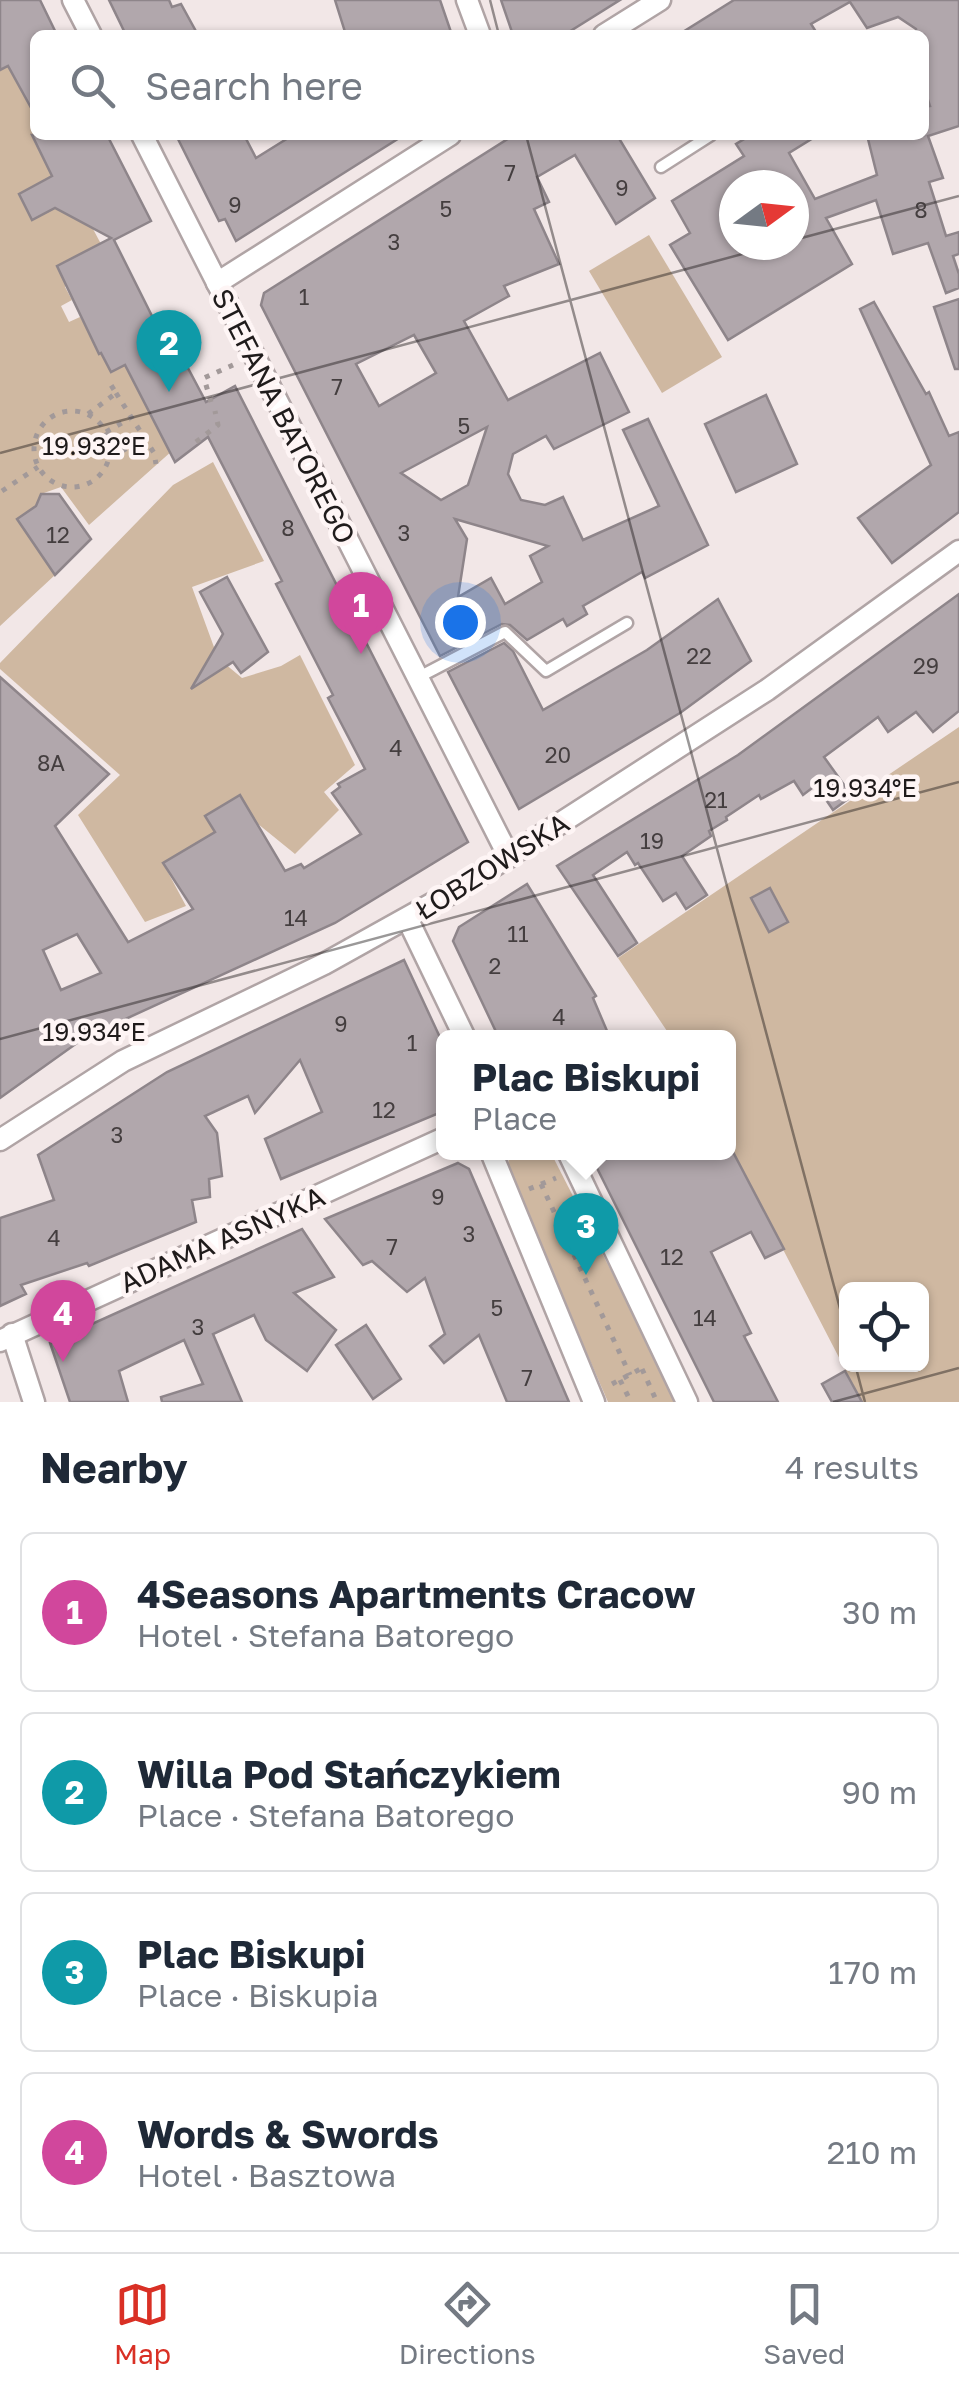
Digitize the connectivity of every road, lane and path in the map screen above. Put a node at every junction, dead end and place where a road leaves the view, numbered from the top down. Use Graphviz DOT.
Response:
graph roads {
  1 [pos="73,0"];
  2 [pos="468,0"];
  3 [pos="660,0"];
  4 [pos="88,30"];
  5 [pos="478,30"];
  6 [pos="618,30"];
  7 [pos="145,140"];
  8 [pos="442,140"];
  9 [pos="694,140"];
  10 [pos="662,166"];
  11 [pos="217,283"];
  12 [pos="233,365"];
  13 [pos="204,378"];
  14 [pos="195,383"];
  15 [pos="110,384"];
  16 [pos="116,392"];
  17 [pos="211,402"];
  18 [pos="215,411"];
  19 [pos="88,414"];
  20 [pos="130,418"];
  21 [pos="106,432"];
  22 [pos="143,440"];
  23 [pos="196,442"];
  24 [pos="110,454"];
  25 [pos="156,464"];
  26 [pos="38,467"];
  27 [pos="2,491"];
  28 [pos="959,551"];
  29 [pos="627,623"];
  30 [pos="418,678"];
  31 [pos="509,857"];
  32 [pos="408,920"];
  33 [pos="460,1030"];
  34 [pos="0,1140"];
  35 [pos="436,1142"];
  36 [pos="493,1160"];
  37 [pos="573,1160"];
  38 [pos="541,1184"];
  39 [pos="508,1198"];
  40 [pos="6,1338"];
  41 [pos="664,1357"];
  42 [pos="642,1369"];
  43 [pos="630,1375"];
  44 [pos="620,1380"];
  45 [pos="593,1398"];
  46 [pos="34,1402"];
  47 [pos="631,1402"];
  48 [pos="657,1402"];
  49 [pos="687,1402"];
  1 -- 4 [label="street"];
  2 -- 5 [label="street"];
  3 -- 6 [label="street"];
  7 -- 11 [label="street, STEFANA BATOREGO"];
  8 -- 11 [label="street"];
  9 -- 10 [label="lane"];
  11 -- 30 [label="street, STEFANA BATOREGO"];
  12 -- 13 [label="path"];
  13 -- 14 [label="path"];
  13 -- 17 [label="path"];
  15 -- 16 [label="path"];
  16 -- 19 [label="path"];
  16 -- 20 [label="path"];
  18 -- 23 [label="path"];
  19 -- 21 [label="path"];
  19 -- 26 [label="path"];
  20 -- 21 [label="path"];
  20 -- 22 [label="path"];
  21 -- 24 [label="path"];
  22 -- 24 [label="path"];
  22 -- 25 [label="path"];
  24 -- 26 [label="path"];
  26 -- 27 [label="path"];
  28 -- 31 [label="street, ŁOBZOWSKA"];
  29 -- 30 [label="lane"];
  30 -- 31 [label="street, STEFANA BATOREGO"];
  31 -- 32 [label="street, ŁOBZOWSKA"];
  32 -- 33 [label="street"];
  32 -- 34 [label="street, ŁOBZOWSKA"];
  35 -- 40 [label="street, ADAMA ASNYKA"];
  36 -- 39 [label="street"];
  37 -- 38 [label="path"];
  37 -- 41 [label="street"];
  38 -- 39 [label="path"];
  38 -- 43 [label="path"];
  39 -- 45 [label="street"];
  40 -- 46 [label="street"];
  41 -- 42 [label="path"];
  41 -- 49 [label="street"];
  42 -- 43 [label="path"];
  42 -- 48 [label="path"];
  43 -- 44 [label="path"];
  44 -- 45 [label="path"];
  44 -- 47 [label="path"];
}
